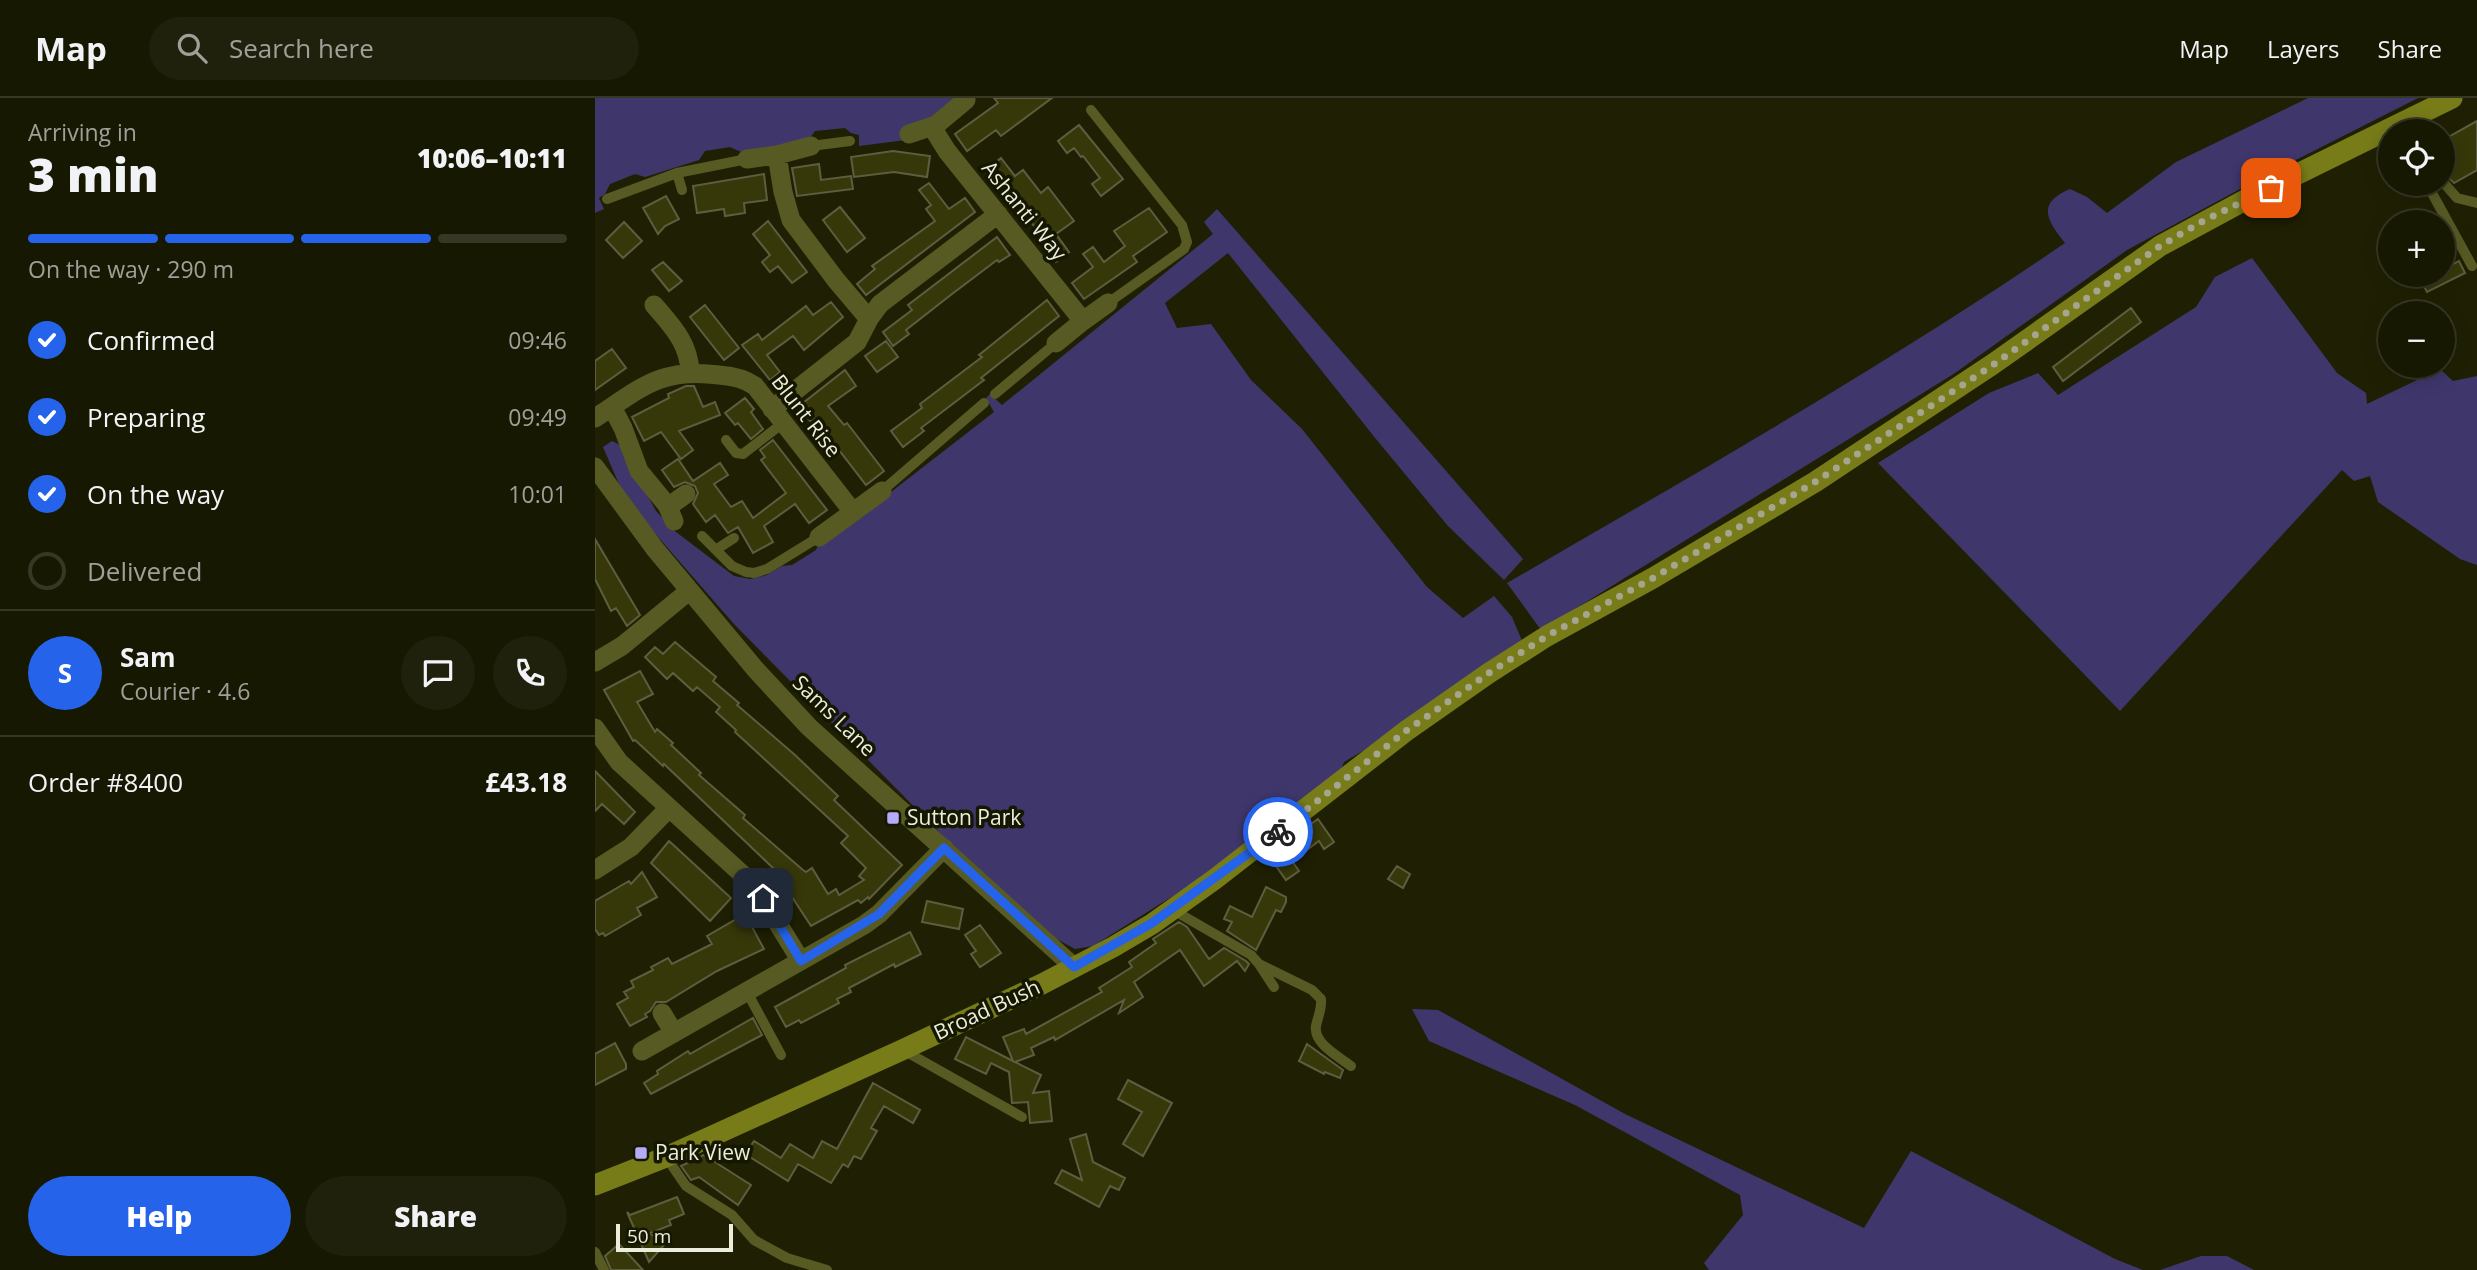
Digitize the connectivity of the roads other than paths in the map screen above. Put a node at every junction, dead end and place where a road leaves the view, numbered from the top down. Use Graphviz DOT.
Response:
graph roads {
  1 [pos="2452,98"];
  2 [pos="967,99"];
  3 [pos="1091,110"];
  4 [pos="2421,119"];
  5 [pos="932,127"];
  6 [pos="909,134"];
  7 [pos="850,141"];
  8 [pos="2378,141"];
  9 [pos="811,146"];
  10 [pos="777,155"];
  11 [pos="747,159"];
  12 [pos="677,173"];
  13 [pos="682,190"];
  14 [pos="2434,196"];
  15 [pos="2455,196"];
  16 [pos="607,199"];
  17 [pos="2477,202"];
  18 [pos="998,214"];
  19 [pos="2472,266"];
  20 [pos="1108,303"];
  21 [pos="654,305"];
  22 [pos="869,319"];
  23 [pos="1083,321"];
  24 [pos="1056,343"];
  25 [pos="689,372"];
  26 [pos="995,394"];
  27 [pos="984,403"];
  28 [pos="612,407"];
  29 [pos="777,416"];
  30 [pos="595,418"];
  31 [pos="726,440"];
  32 [pos="595,467"];
  33 [pos="882,491"];
  34 [pos="686,494"];
  35 [pos="853,512"];
  36 [pos="702,536"];
  37 [pos="819,537"];
  38 [pos="734,538"];
  39 [pos="717,549"];
  40 [pos="689,591"];
  41 [pos="595,662"];
  42 [pos="595,728"];
  43 [pos="669,808"];
  44 [pos="944,848"];
  45 [pos="595,870"];
  46 [pos="1173,909"];
  47 [pos="801,961"];
  48 [pos="1259,964"];
  49 [pos="1074,967"];
  50 [pos="1274,987"];
  51 [pos="747,992"];
  52 [pos="662,1013"];
  53 [pos="674,1032"];
  54 [pos="902,1050"];
  55 [pos="642,1051"];
  56 [pos="781,1055"];
  57 [pos="1351,1066"];
  58 [pos="1022,1116"];
  59 [pos="666,1157"];
  60 [pos="595,1185"];
  61 [pos="595,1252"];
  62 [pos="604,1270"];
  63 [pos="827,1270"];
  1 -- 4 [label="main road, Broad Bush"];
  2 -- 5 [label="street"];
  3 -- 20 [label="lane"];
  5 -- 6 [label="street"];
  5 -- 18 [label="street, Ashanti Way"];
  7 -- 9 [label="lane"];
  8 -- 46 [label="main road, Broad Bush"];
  9 -- 10 [label="street"];
  10 -- 11 [label="street"];
  10 -- 22 [label="street"];
  11 -- 12 [label="lane"];
  12 -- 13 [label="lane"];
  12 -- 16 [label="lane"];
  14 -- 19 [label="lane"];
  15 -- 17 [label="lane"];
  18 -- 22 [label="street"];
  18 -- 23 [label="street, Ashanti Way"];
  20 -- 23 [label="street"];
  21 -- 25 [label="street"];
  22 -- 29 [label="street"];
  23 -- 24 [label="street"];
  24 -- 26 [label="lane"];
  25 -- 28 [label="street, Blunt Rise"];
  25 -- 29 [label="street, Blunt Rise"];
  27 -- 33 [label="lane"];
  28 -- 30 [label="street, Blunt Rise"];
  28 -- 34 [label="street"];
  29 -- 31 [label="lane"];
  29 -- 35 [label="street, Blunt Rise"];
  32 -- 40 [label="street, Sams Lane"];
  33 -- 35 [label="street"];
  35 -- 37 [label="street"];
  36 -- 39 [label="lane"];
  37 -- 39 [label="lane"];
  38 -- 39 [label="lane"];
  40 -- 41 [label="street"];
  40 -- 44 [label="street, Sams Lane"];
  42 -- 43 [label="street"];
  43 -- 45 [label="street"];
  43 -- 47 [label="street"];
  44 -- 47 [label="street"];
  44 -- 49 [label="street, Sams Lane"];
  46 -- 48 [label="lane"];
  46 -- 49 [label="main road, Broad Bush"];
  47 -- 51 [label="street"];
  48 -- 50 [label="lane"];
  48 -- 57 [label="lane"];
  49 -- 54 [label="main road, Broad Bush"];
  51 -- 53 [label="street"];
  51 -- 56 [label="lane"];
  52 -- 53 [label="street"];
  53 -- 55 [label="street"];
  54 -- 58 [label="lane"];
  54 -- 59 [label="main road, Broad Bush"];
  59 -- 60 [label="main road, Broad Bush"];
  59 -- 63 [label="lane"];
  61 -- 62 [label="lane"];
}
